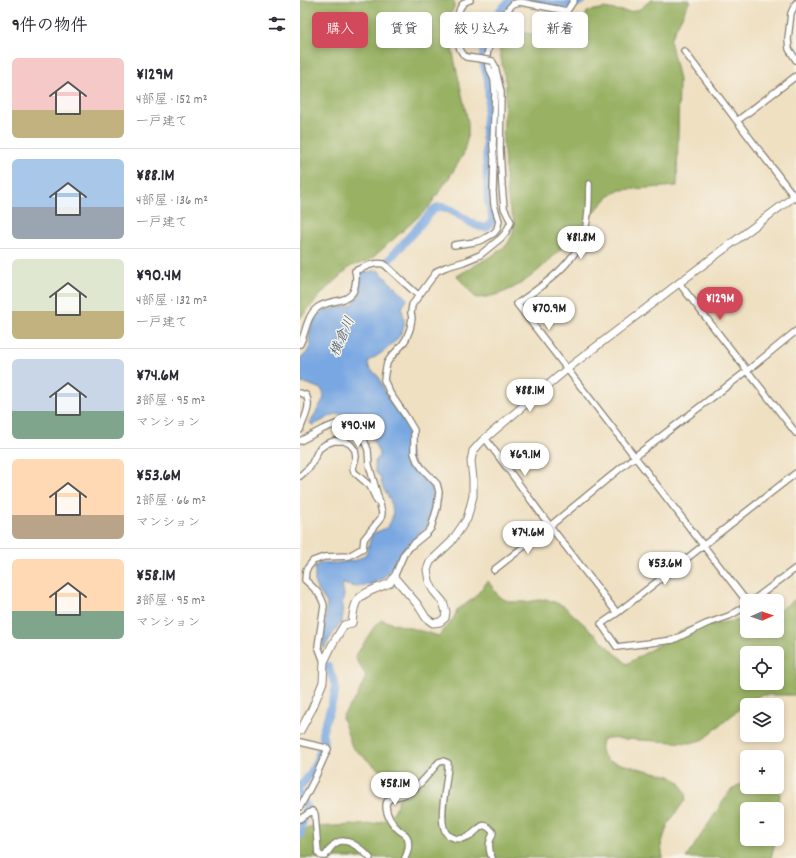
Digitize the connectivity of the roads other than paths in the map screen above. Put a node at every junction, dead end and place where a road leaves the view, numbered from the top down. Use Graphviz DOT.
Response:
graph roads {
  1 [pos="470,0"];
  2 [pos="574,0"];
  3 [pos="460,2"];
  4 [pos="796,3"];
  5 [pos="684,51"];
  6 [pos="796,60"];
  7 [pos="796,76"];
  8 [pos="738,122"];
  9 [pos="590,184"];
  10 [pos="795,197"];
  11 [pos="454,245"];
  12 [pos="679,283"];
  13 [pos="419,296"];
  14 [pos="796,331"];
  15 [pos="300,344"];
  16 [pos="567,369"];
  17 [pos="747,371"];
  18 [pos="300,393"];
  19 [pos="300,430"];
  20 [pos="796,433"];
  21 [pos="485,438"];
  22 [pos="300,441"];
  23 [pos="634,457"];
  24 [pos="796,472"];
  25 [pos="300,476"];
  26 [pos="381,508"];
  27 [pos="550,526"];
  28 [pos="703,545"];
  29 [pos="796,568"];
  30 [pos="494,570"];
  31 [pos="394,577"];
  32 [pos="741,594"];
  33 [pos="761,594"];
  34 [pos="740,610"];
  35 [pos="617,613"];
  36 [pos="324,662"];
  37 [pos="300,731"];
  38 [pos="300,742"];
  39 [pos="300,807"];
  40 [pos="300,819"];
  41 [pos="370,858"];
  42 [pos="405,858"];
  43 [pos="492,858"];
  1 -- 3 [label="street"];
  2 -- 11 [label="street"];
  3 -- 13 [label="street, bridge"];
  4 -- 6 [label="street"];
  5 -- 8 [label="street"];
  7 -- 8 [label="street"];
  8 -- 10 [label="street"];
  9 -- 16 [label="street"];
  10 -- 12 [label="street"];
  12 -- 16 [label="street"];
  12 -- 17 [label="street"];
  13 -- 15 [label="street"];
  13 -- 31 [label="street"];
  14 -- 17 [label="street"];
  16 -- 21 [label="street"];
  16 -- 23 [label="street"];
  17 -- 20 [label="street"];
  17 -- 23 [label="street"];
  18 -- 19 [label="street"];
  21 -- 27 [label="street"];
  21 -- 31 [label="street"];
  22 -- 26 [label="street"];
  23 -- 27 [label="street"];
  23 -- 28 [label="street"];
  24 -- 28 [label="street"];
  25 -- 26 [label="street"];
  26 -- 36 [label="street"];
  27 -- 30 [label="street"];
  27 -- 35 [label="street"];
  28 -- 32 [label="street"];
  28 -- 35 [label="street"];
  29 -- 33 [label="street"];
  31 -- 36 [label="street"];
  34 -- 35 [label="street"];
  36 -- 37 [label="street"];
  38 -- 39 [label="street"];
  40 -- 41 [label="street"];
  42 -- 43 [label="street"];
}
